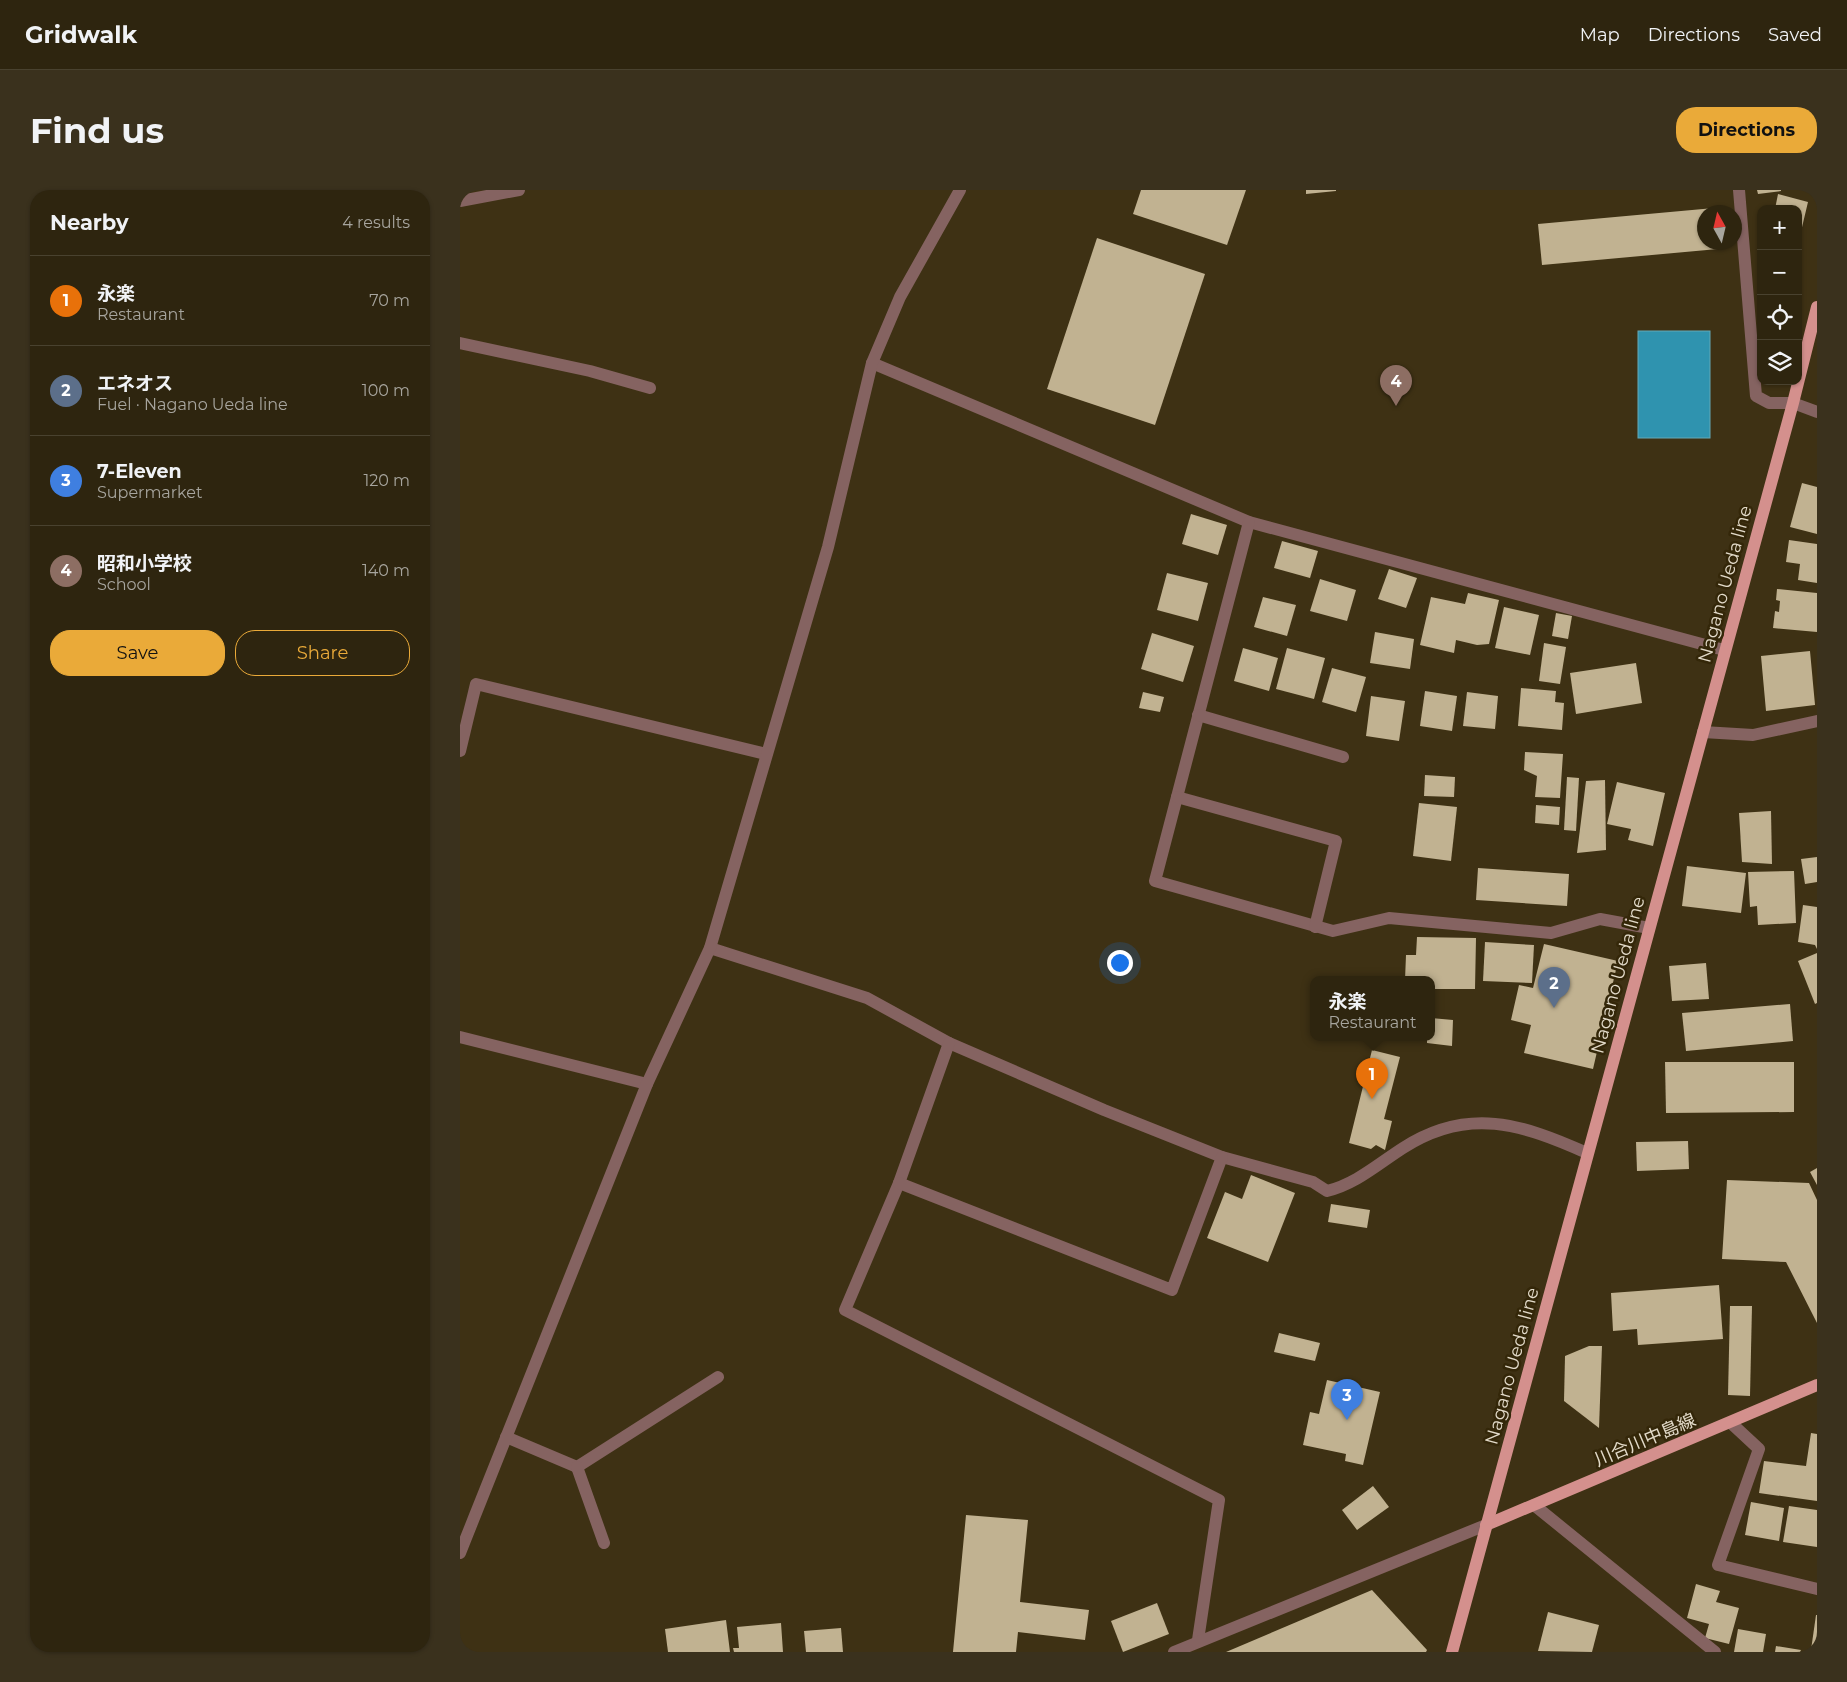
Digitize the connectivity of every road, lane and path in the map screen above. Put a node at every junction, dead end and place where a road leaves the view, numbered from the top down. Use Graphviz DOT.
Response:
graph roads {
  1 [pos="519,190"];
  2 [pos="960,190"];
  3 [pos="1738,190"];
  4 [pos="460,201"];
  5 [pos="1817,307"];
  6 [pos="460,343"];
  7 [pos="872,363"];
  8 [pos="650,388"];
  9 [pos="1793,403"];
  10 [pos="1817,412"];
  11 [pos="1250,522"];
  12 [pos="1724,650"];
  13 [pos="1198,715"];
  14 [pos="1817,720"];
  15 [pos="1703,732"];
  16 [pos="460,751"];
  17 [pos="766,754"];
  18 [pos="1343,757"];
  19 [pos="1177,797"];
  20 [pos="1315,927"];
  21 [pos="1648,928"];
  22 [pos="710,948"];
  23 [pos="460,1037"];
  24 [pos="949,1043"];
  25 [pos="647,1084"];
  26 [pos="1587,1153"];
  27 [pos="1222,1157"];
  28 [pos="899,1183"];
  29 [pos="718,1377"];
  30 [pos="1817,1385"];
  31 [pos="1731,1423"];
  32 [pos="506,1438"];
  33 [pos="577,1467"];
  34 [pos="1534,1505"];
  35 [pos="460,1517"];
  36 [pos="472,1524"];
  37 [pos="1486,1525"];
  38 [pos="604,1543"];
  39 [pos="460,1553"];
  40 [pos="1817,1589"];
  41 [pos="1198,1640"];
  42 [pos="1174,1652"];
  43 [pos="1452,1652"];
  44 [pos="1715,1652"];
  1 -- 4 [label="street"];
  2 -- 7 [label="street"];
  3 -- 9 [label="street"];
  5 -- 9 [label="main road, Nagano Ueda line"];
  6 -- 8 [label="street"];
  7 -- 11 [label="street"];
  7 -- 17 [label="street"];
  9 -- 10 [label="street"];
  9 -- 12 [label="main road, Nagano Ueda line"];
  11 -- 12 [label="street"];
  11 -- 13 [label="street"];
  12 -- 15 [label="main road, Nagano Ueda line"];
  13 -- 18 [label="street"];
  13 -- 19 [label="street"];
  14 -- 15 [label="street"];
  15 -- 21 [label="main road, Nagano Ueda line"];
  16 -- 17 [label="street"];
  17 -- 22 [label="street"];
  19 -- 20 [label="street"];
  19 -- 20 [label="street"];
  20 -- 21 [label="street"];
  21 -- 26 [label="main road, Nagano Ueda line"];
  22 -- 24 [label="street"];
  22 -- 25 [label="street"];
  23 -- 25 [label="street"];
  24 -- 27 [label="street"];
  24 -- 28 [label="street"];
  25 -- 32 [label="street"];
  26 -- 27 [label="street"];
  26 -- 37 [label="main road, Nagano Ueda line"];
  27 -- 28 [label="street"];
  28 -- 41 [label="street"];
  29 -- 33 [label="street"];
  30 -- 31 [label="main road, 川合川中島線"];
  31 -- 34 [label="main road, 川合川中島線"];
  31 -- 40 [label="street"];
  32 -- 33 [label="street"];
  32 -- 36 [label="street"];
  33 -- 38 [label="street"];
  34 -- 37 [label="main road, 川合川中島線"];
  34 -- 44 [label="street"];
  35 -- 36 [label="street"];
  36 -- 39 [label="street"];
  37 -- 41 [label="street"];
  37 -- 43 [label="main road, Nagano Ueda line"];
  41 -- 42 [label="street"];
}
